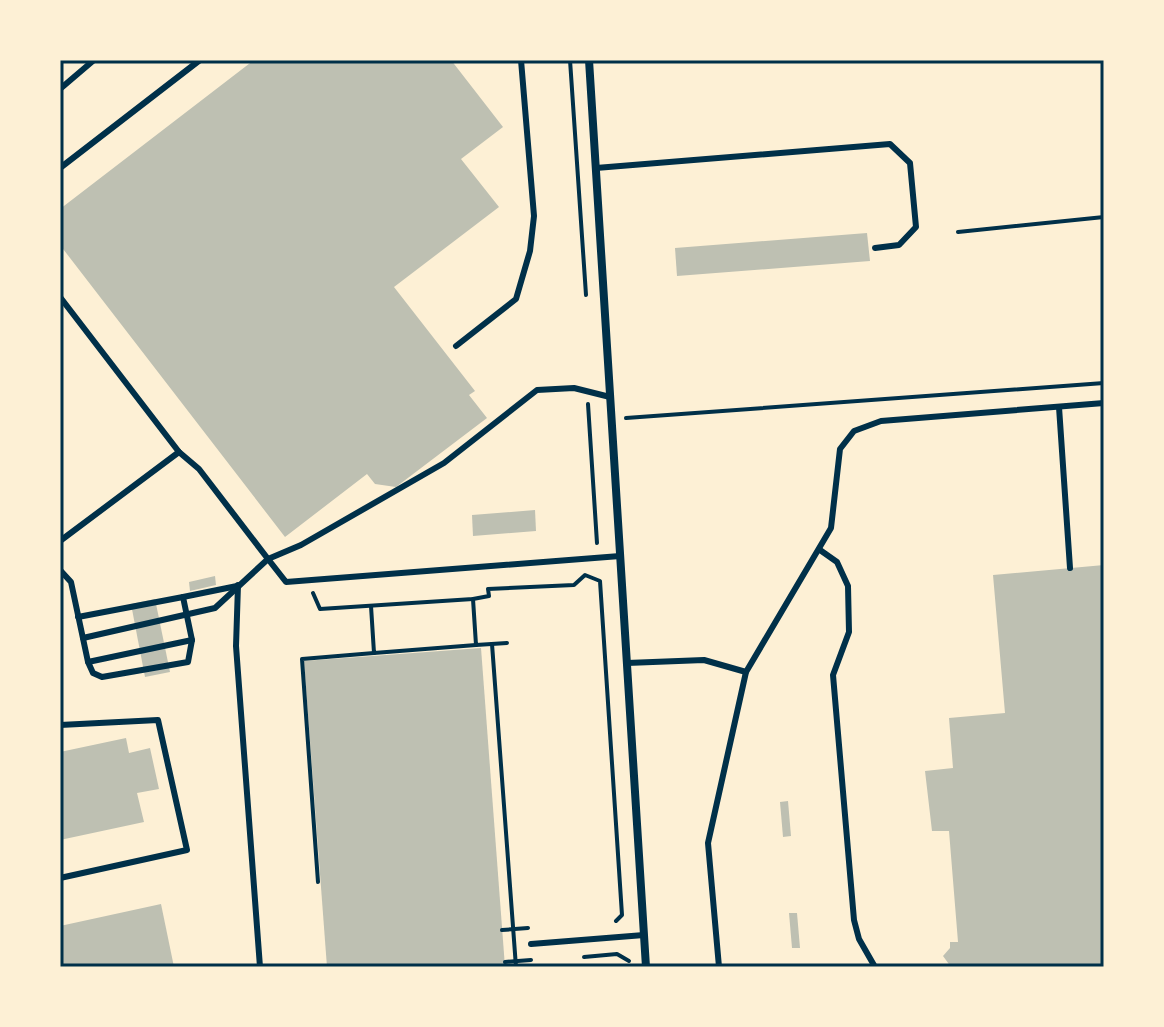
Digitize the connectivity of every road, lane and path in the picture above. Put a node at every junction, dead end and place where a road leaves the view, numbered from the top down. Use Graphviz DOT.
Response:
graph roads {
  1 [pos="94,60"];
  2 [pos="200,60"];
  3 [pos="521,60"];
  4 [pos="570,60"];
  5 [pos="589,60"];
  6 [pos="60,89"];
  7 [pos="60,168"];
  8 [pos="596,168"];
  9 [pos="1104,217"];
  10 [pos="958,232"];
  11 [pos="875,248"];
  12 [pos="60,297"];
  13 [pos="587,307"];
  14 [pos="456,346"];
  15 [pos="1104,383"];
  16 [pos="588,391"];
  17 [pos="610,397"];
  18 [pos="1104,403"];
  19 [pos="1059,407"];
  20 [pos="612,419"];
  21 [pos="179,452"];
  22 [pos="60,541"];
  23 [pos="820,550"];
  24 [pos="620,556"];
  25 [pos="598,557"];
  26 [pos="268,559"];
  27 [pos="1070,568"];
  28 [pos="60,570"];
  29 [pos="312,580"];
  30 [pos="600,581"];
  31 [pos="238,585"];
  32 [pos="183,597"];
  33 [pos="473,599"];
  34 [pos="371,606"];
  35 [pos="187,615"];
  36 [pos="78,617"];
  37 [pos="83,638"];
  38 [pos="192,640"];
  39 [pos="507,643"];
  40 [pos="492,644"];
  41 [pos="476,645"];
  42 [pos="374,653"];
  43 [pos="88,662"];
  44 [pos="627,663"];
  45 [pos="746,672"];
  46 [pos="60,725"];
  47 [pos="60,878"];
  48 [pos="318,882"];
  49 [pos="644,935"];
  50 [pos="609,938"];
  51 [pos="531,944"];
  52 [pos="610,955"];
  53 [pos="573,958"];
  54 [pos="545,960"];
  55 [pos="505,962"];
  56 [pos="516,964"];
  57 [pos="260,967"];
  58 [pos="630,967"];
  59 [pos="646,967"];
  60 [pos="719,967"];
  61 [pos="875,967"];
  1 -- 6 [label="lane"];
  2 -- 7 [label="lane"];
  3 -- 14 [label="lane"];
  4 -- 13 [label="path"];
  5 -- 8 [label="street"];
  8 -- 11 [label="lane"];
  8 -- 17 [label="street"];
  9 -- 10 [label="path"];
  12 -- 21 [label="lane"];
  15 -- 20 [label="path"];
  16 -- 17 [label="lane"];
  16 -- 25 [label="path"];
  16 -- 26 [label="lane"];
  17 -- 20 [label="street"];
  18 -- 19 [label="lane"];
  19 -- 23 [label="lane"];
  19 -- 27 [label="lane"];
  20 -- 24 [label="street"];
  21 -- 22 [label="lane"];
  21 -- 26 [label="lane"];
  23 -- 45 [label="lane"];
  23 -- 61 [label="lane"];
  24 -- 25 [label="lane"];
  24 -- 44 [label="street"];
  25 -- 29 [label="lane"];
  25 -- 30 [label="path"];
  26 -- 29 [label="lane"];
  26 -- 31 [label="lane"];
  28 -- 36 [label="lane"];
  29 -- 34 [label="path"];
  30 -- 33 [label="path"];
  30 -- 50 [label="path"];
  31 -- 32 [label="lane"];
  31 -- 35 [label="lane"];
  31 -- 57 [label="lane"];
  32 -- 35 [label="lane"];
  32 -- 36 [label="lane"];
  33 -- 34 [label="path"];
  33 -- 41 [label="path"];
  34 -- 42 [label="path"];
  35 -- 37 [label="lane"];
  35 -- 38 [label="lane"];
  36 -- 37 [label="lane"];
  37 -- 43 [label="lane"];
  38 -- 43 [label="lane"];
  38 -- 43 [label="lane"];
  39 -- 40 [label="path"];
  40 -- 41 [label="path"];
  40 -- 56 [label="path"];
  41 -- 42 [label="path"];
  42 -- 48 [label="path"];
  44 -- 45 [label="lane"];
  44 -- 49 [label="street"];
  45 -- 60 [label="lane"];
  46 -- 47 [label="lane"];
  49 -- 50 [label="lane"];
  49 -- 59 [label="street"];
  50 -- 51 [label="lane"];
  50 -- 52 [label="path"];
  52 -- 53 [label="path"];
  52 -- 58 [label="path"];
  54 -- 56 [label="path"];
  55 -- 56 [label="path"];
}
